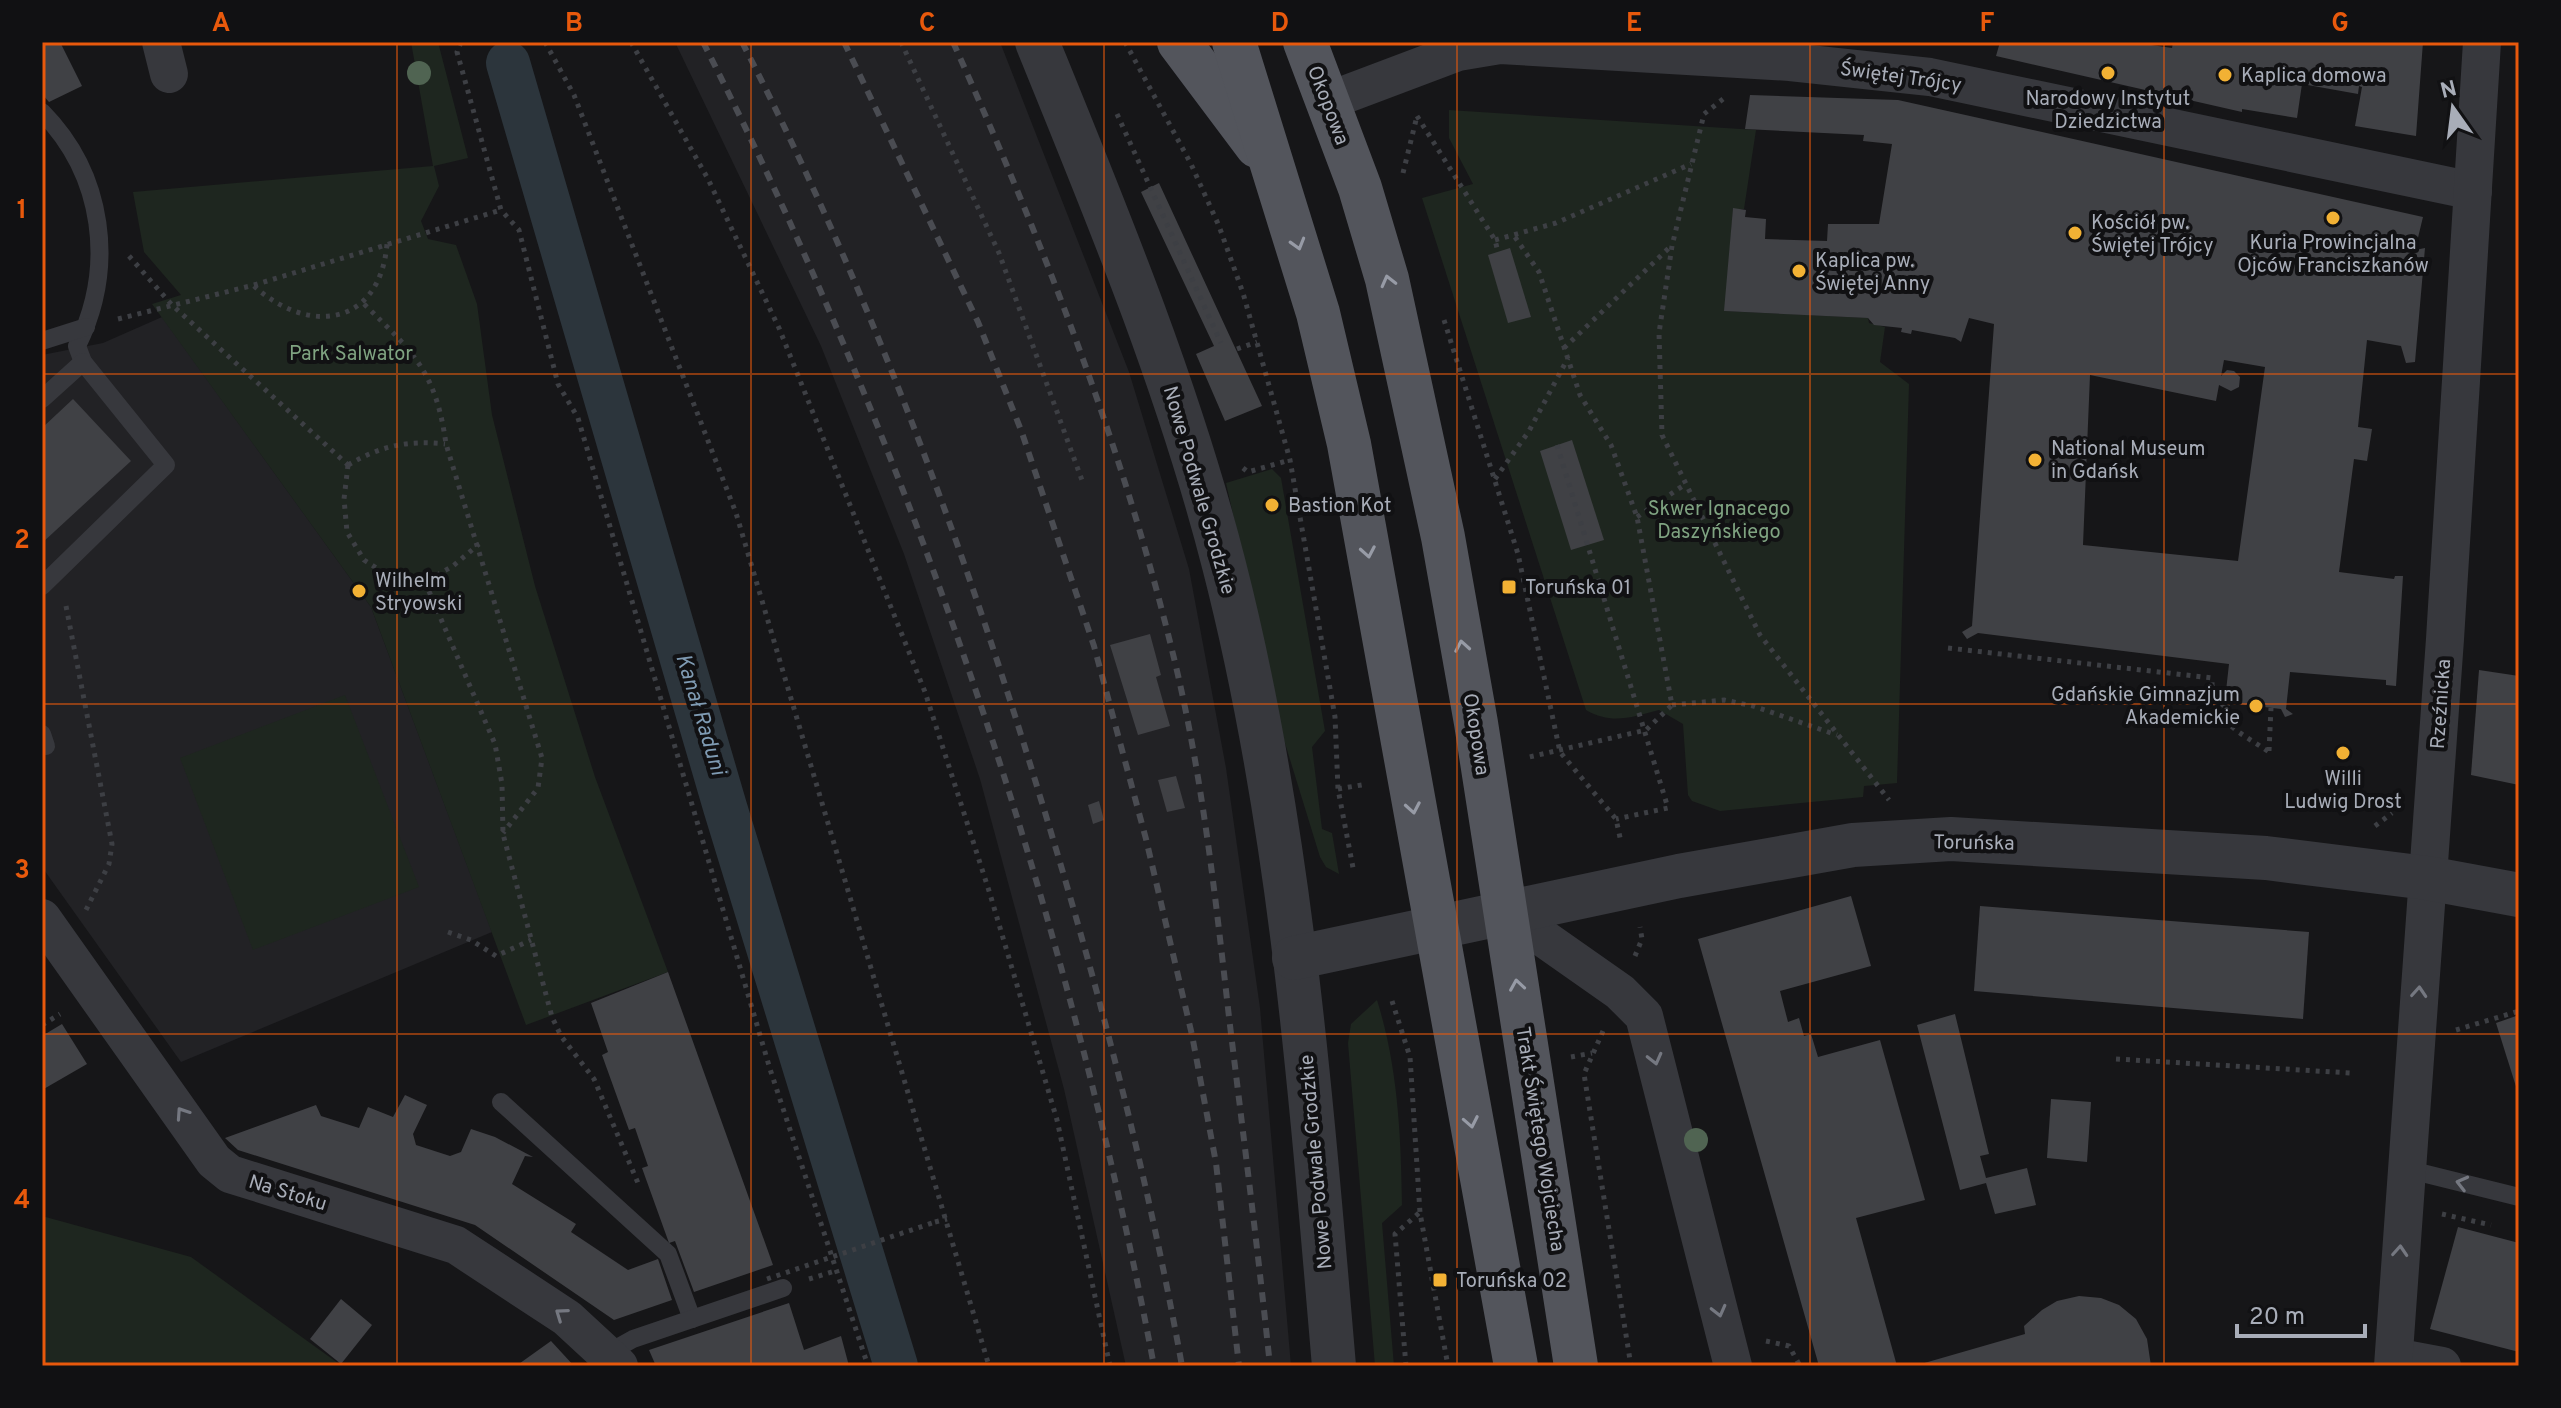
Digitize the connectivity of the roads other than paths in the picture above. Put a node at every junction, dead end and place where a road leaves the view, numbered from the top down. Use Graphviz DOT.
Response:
graph roads {
  1 [pos="1037,42"];
  2 [pos="1179,42"];
  3 [pos="1234,42"];
  4 [pos="1305,42"];
  5 [pos="2482,42"];
  6 [pos="1741,50"];
  7 [pos="1328,101"];
  8 [pos="42,112"];
  9 [pos="1276,170"];
  10 [pos="2473,191"];
  11 [pos="86,327"];
  12 [pos="42,341"];
  13 [pos="80,354"];
  14 [pos="42,399"];
  15 [pos="42,586"];
  16 [pos="2427,878"];
  17 [pos="2519,895"];
  18 [pos="1506,912"];
  19 [pos="60,918"];
  20 [pos="1434,928"];
  21 [pos="1294,958"];
  22 [pos="501,1102"];
  23 [pos="2406,1169"];
  24 [pos="2519,1197"];
  25 [pos="775,1284"];
  26 [pos="692,1319"];
  27 [pos="613,1360"];
  28 [pos="2394,1361"];
  29 [pos="1334,1366"];
  30 [pos="1516,1366"];
  31 [pos="1576,1366"];
  32 [pos="1733,1366"];
  33 [pos="2442,1366"];
  1 -- 21 [label="street, Nowe Podwale Grodzkie"];
  2 -- 9 [label="main road"];
  3 -- 9 [label="main road"];
  4 -- 7 [label="main road, Okopowa"];
  5 -- 10 [label="street, Rzeźnicka"];
  6 -- 7 [label="street, Świętej Trójcy"];
  6 -- 10 [label="street, Świętej Trójcy"];
  18 -- 7 [label="main road, Okopowa, one-way"];
  8 -- 11 [label="lane"];
  9 -- 20 [label="main road, one-way"];
  10 -- 16 [label="street, Rzeźnicka"];
  11 -- 12 [label="lane"];
  11 -- 13 [label="lane"];
  13 -- 14 [label="lane"];
  13 -- 15 [label="lane"];
  16 -- 17 [label="street, Toruńska"];
  16 -- 18 [label="street, Toruńska"];
  23 -- 16 [label="street, Rzeźnicka, one-way"];
  18 -- 20 [label="street, Toruńska"];
  31 -- 18 [label="main road, Trakt Świętego Wojciecha, one-way"];
  18 -- 32 [label="street, one-way"];
  27 -- 19 [label="street, Na Stoku, one-way"];
  20 -- 21 [label="street"];
  20 -- 30 [label="main road, one-way"];
  21 -- 29 [label="street, Nowe Podwale Grodzkie"];
  22 -- 26 [label="lane"];
  24 -- 23 [label="lane, one-way"];
  28 -- 23 [label="street, Rzeźnicka, one-way"];
  25 -- 26 [label="lane"];
  26 -- 27 [label="lane"];
  28 -- 33 [label="street"];
}
